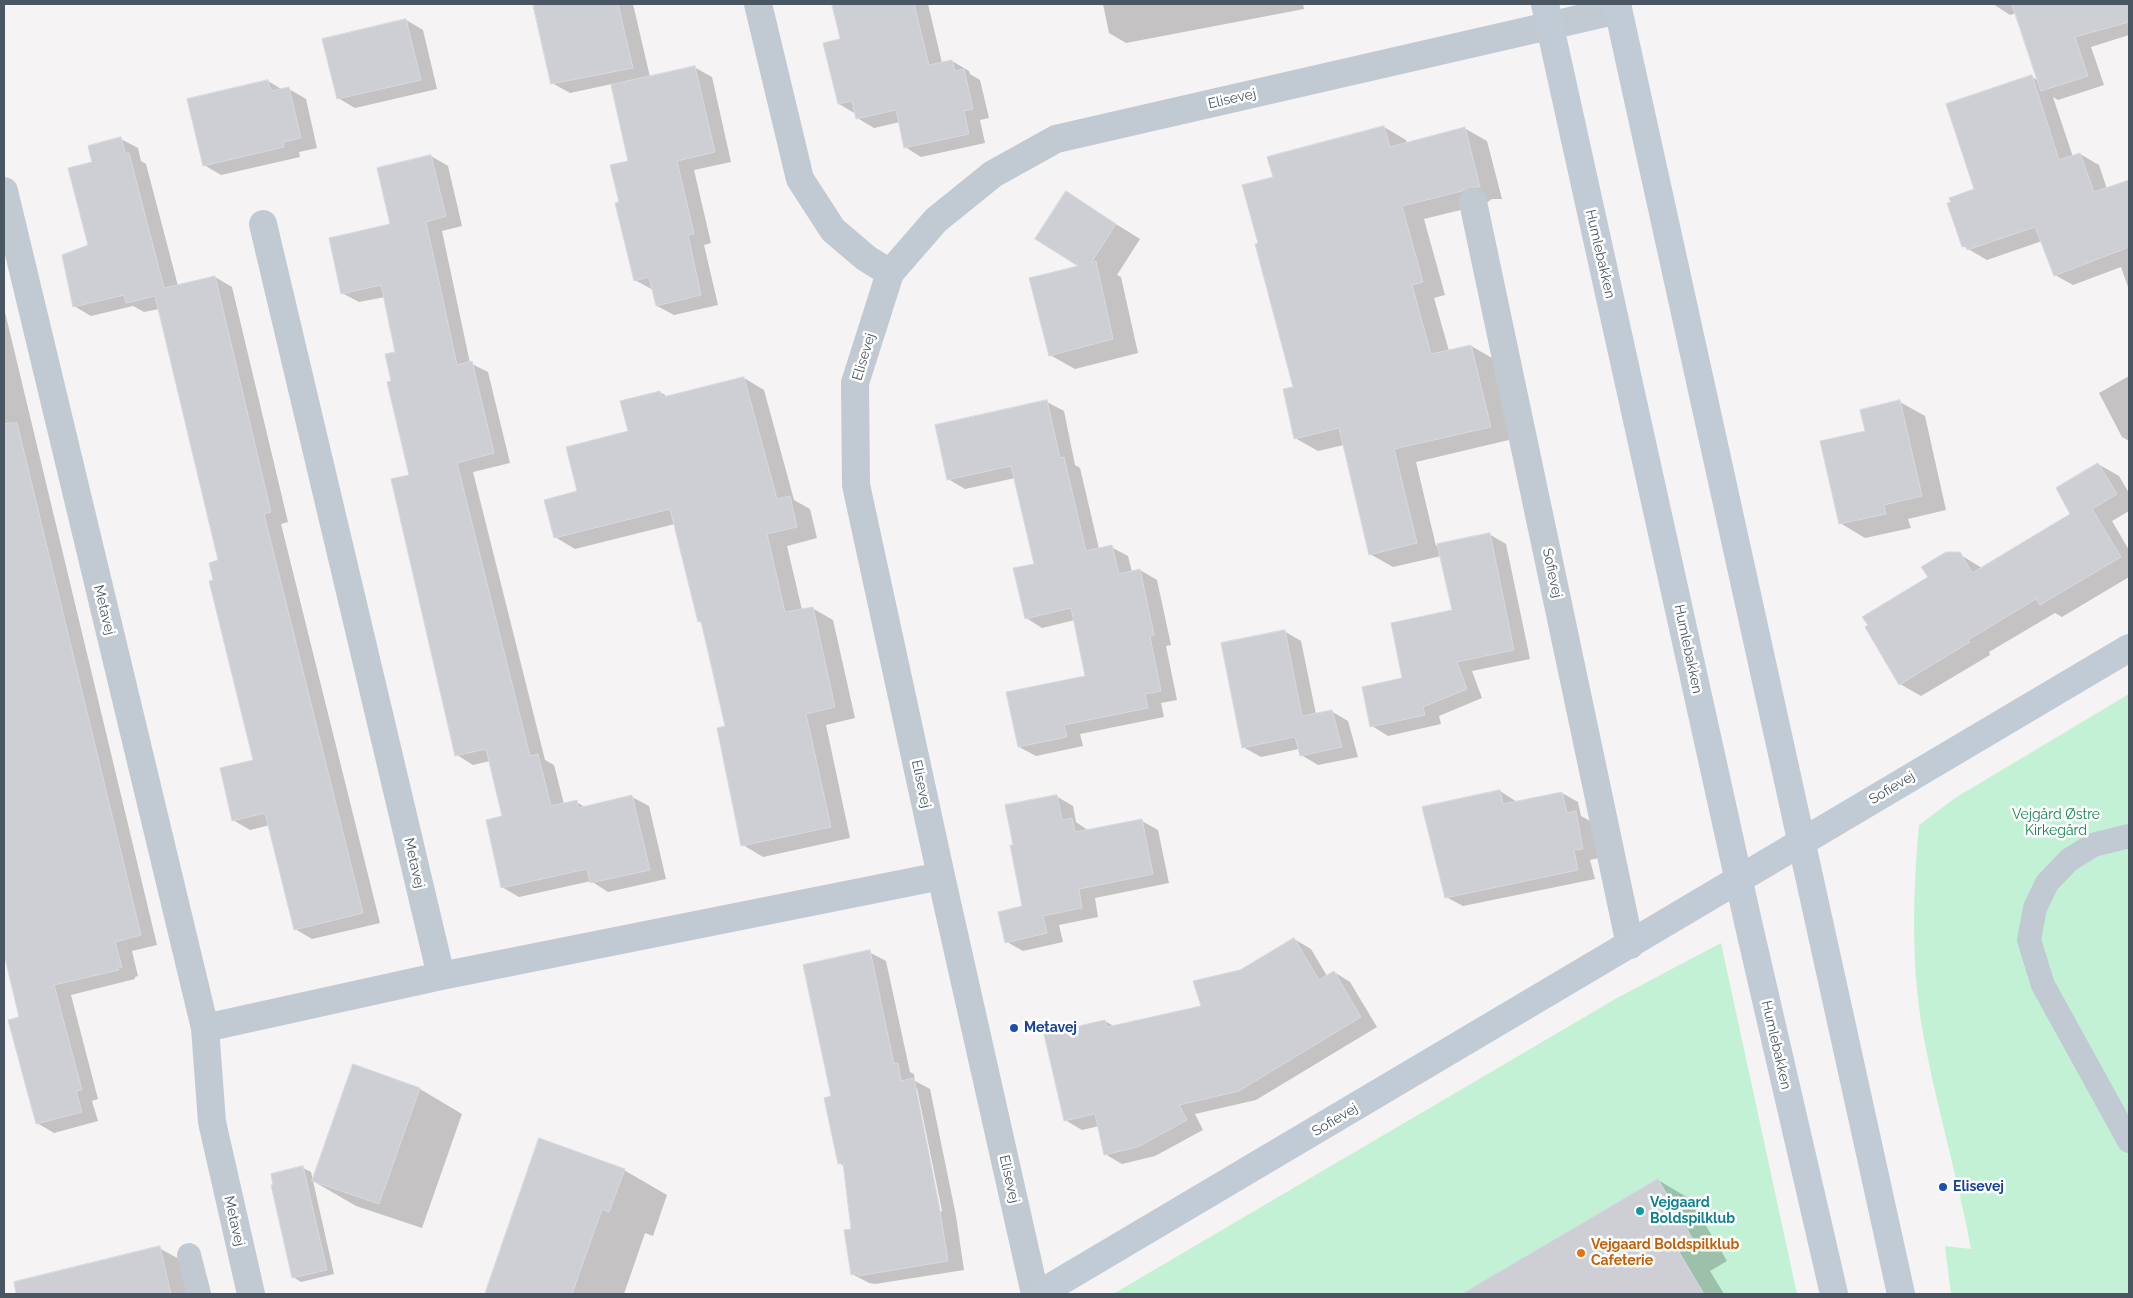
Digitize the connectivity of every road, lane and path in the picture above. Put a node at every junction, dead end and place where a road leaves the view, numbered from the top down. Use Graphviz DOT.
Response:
graph roads {
  1 [pos="758,4"];
  2 [pos="1617,7"];
  3 [pos="1548,15"];
  4 [pos="4,192"];
  5 [pos="1473,202"];
  6 [pos="263,224"];
  7 [pos="890,273"];
  8 [pos="2129,648"];
  9 [pos="2129,836"];
  10 [pos="941,876"];
  11 [pos="1630,945"];
  12 [pos="441,976"];
  13 [pos="205,1028"];
  14 [pos="2129,1141"];
  15 [pos="189,1255"];
  16 [pos="199,1294"];
  17 [pos="252,1294"];
  18 [pos="1035,1294"];
  19 [pos="1039,1294"];
  20 [pos="1834,1294"];
  21 [pos="1900,1294"];
  1 -- 7 [label="street"];
  2 -- 3 [label="street, Elisevej"];
  2 -- 21 [label="street"];
  3 -- 7 [label="street, Elisevej"];
  3 -- 20 [label="street, Humlebakken"];
  4 -- 13 [label="street, Metavej"];
  5 -- 11 [label="street, Sofievej"];
  6 -- 12 [label="street, Metavej"];
  7 -- 10 [label="street, Elisevej"];
  8 -- 11 [label="street, Sofievej"];
  9 -- 14 [label="lane"];
  10 -- 12 [label="street"];
  10 -- 18 [label="street, Elisevej"];
  11 -- 19 [label="street, Sofievej"];
  12 -- 13 [label="street"];
  13 -- 17 [label="street, Metavej"];
  15 -- 16 [label="lane"];
}
